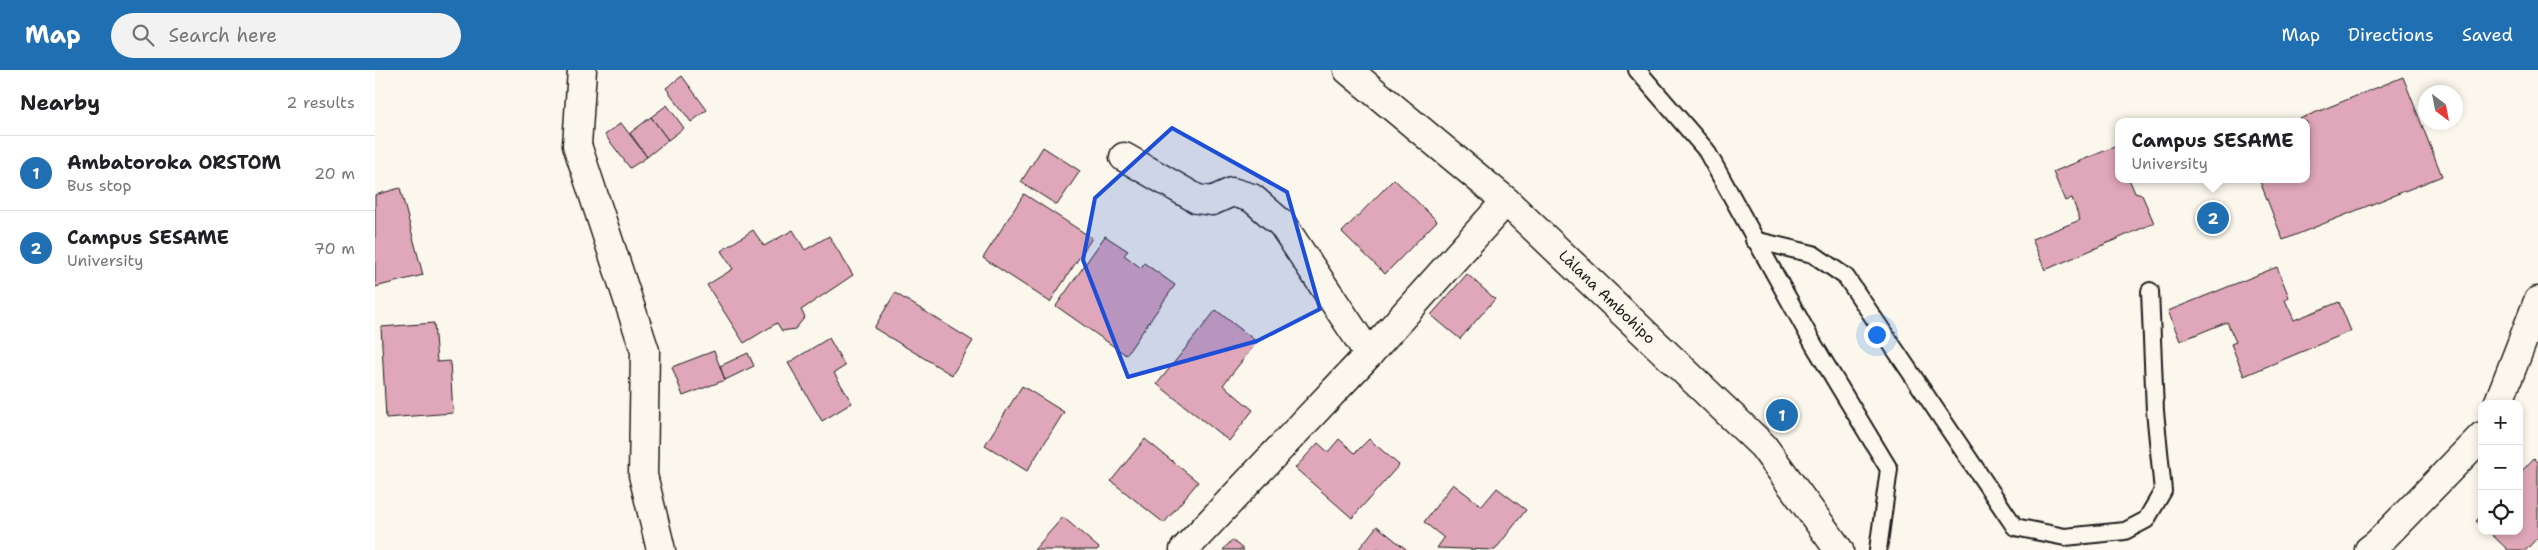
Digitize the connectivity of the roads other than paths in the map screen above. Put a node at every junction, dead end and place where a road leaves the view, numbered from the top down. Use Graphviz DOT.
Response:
graph roads {
  1 [pos="582,70"];
  2 [pos="1348,70"];
  3 [pos="1637,70"];
  4 [pos="1123,157"];
  5 [pos="1506,201"];
  6 [pos="1754,240"];
  7 [pos="2150,291"];
  8 [pos="2538,301"];
  9 [pos="1369,354"];
  10 [pos="2501,400"];
  11 [pos="2478,440"];
  12 [pos="661,550"];
  13 [pos="1184,550"];
  14 [pos="1839,550"];
  15 [pos="1878,550"];
  16 [pos="2369,550"];
  1 -- 12 [label="street"];
  2 -- 5 [label="street, Làlana Ambohipo"];
  3 -- 6 [label="lane"];
  4 -- 9 [label="street"];
  5 -- 9 [label="street"];
  5 -- 14 [label="street, Làlana Ambohipo"];
  6 -- 7 [label="lane"];
  6 -- 15 [label="lane"];
  8 -- 10 [label="street"];
  9 -- 13 [label="street"];
  11 -- 16 [label="street"];
}
